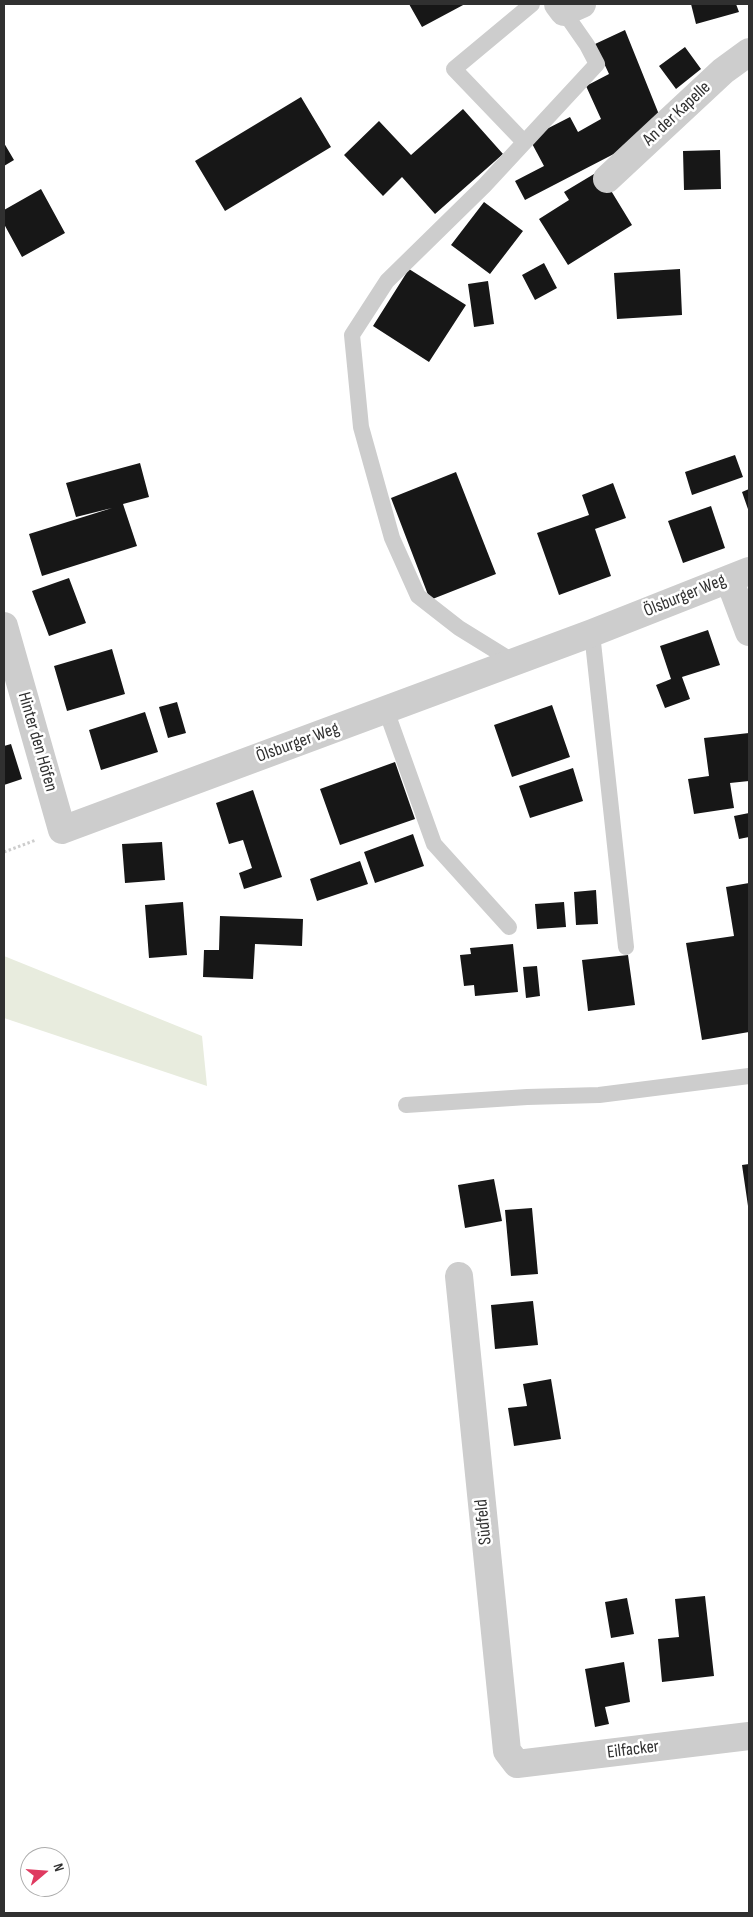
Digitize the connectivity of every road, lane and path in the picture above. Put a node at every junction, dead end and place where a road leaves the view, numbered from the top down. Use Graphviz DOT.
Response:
graph roads {
  1 [pos="532,4"];
  2 [pos="568,6"];
  3 [pos="749,52"];
  4 [pos="524,142"];
  5 [pos="607,179"];
  6 [pos="739,575"];
  7 [pos="4,626"];
  8 [pos="749,632"];
  9 [pos="592,633"];
  10 [pos="514,662"];
  11 [pos="386,710"];
  12 [pos="62,830"];
  13 [pos="4,852"];
  14 [pos="509,927"];
  15 [pos="626,947"];
  16 [pos="749,1076"];
  17 [pos="406,1105"];
  18 [pos="459,1276"];
  19 [pos="749,1736"];
  20 [pos="517,1764"];
  1 -- 4 [label="lane"];
  2 -- 4 [label="lane"];
  3 -- 5 [label="street, An der Kapelle"];
  4 -- 10 [label="lane"];
  6 -- 8 [label="street"];
  6 -- 9 [label="street, Ölsburger Weg"];
  7 -- 12 [label="street, Hinter den Höfen"];
  9 -- 10 [label="street, Ölsburger Weg"];
  9 -- 15 [label="lane"];
  10 -- 11 [label="street, Ölsburger Weg"];
  11 -- 12 [label="street, Ölsburger Weg"];
  11 -- 14 [label="lane"];
  12 -- 13 [label="path"];
  16 -- 17 [label="lane"];
  18 -- 20 [label="street, Südfeld"];
  19 -- 20 [label="street, Eilfacker"];
}
